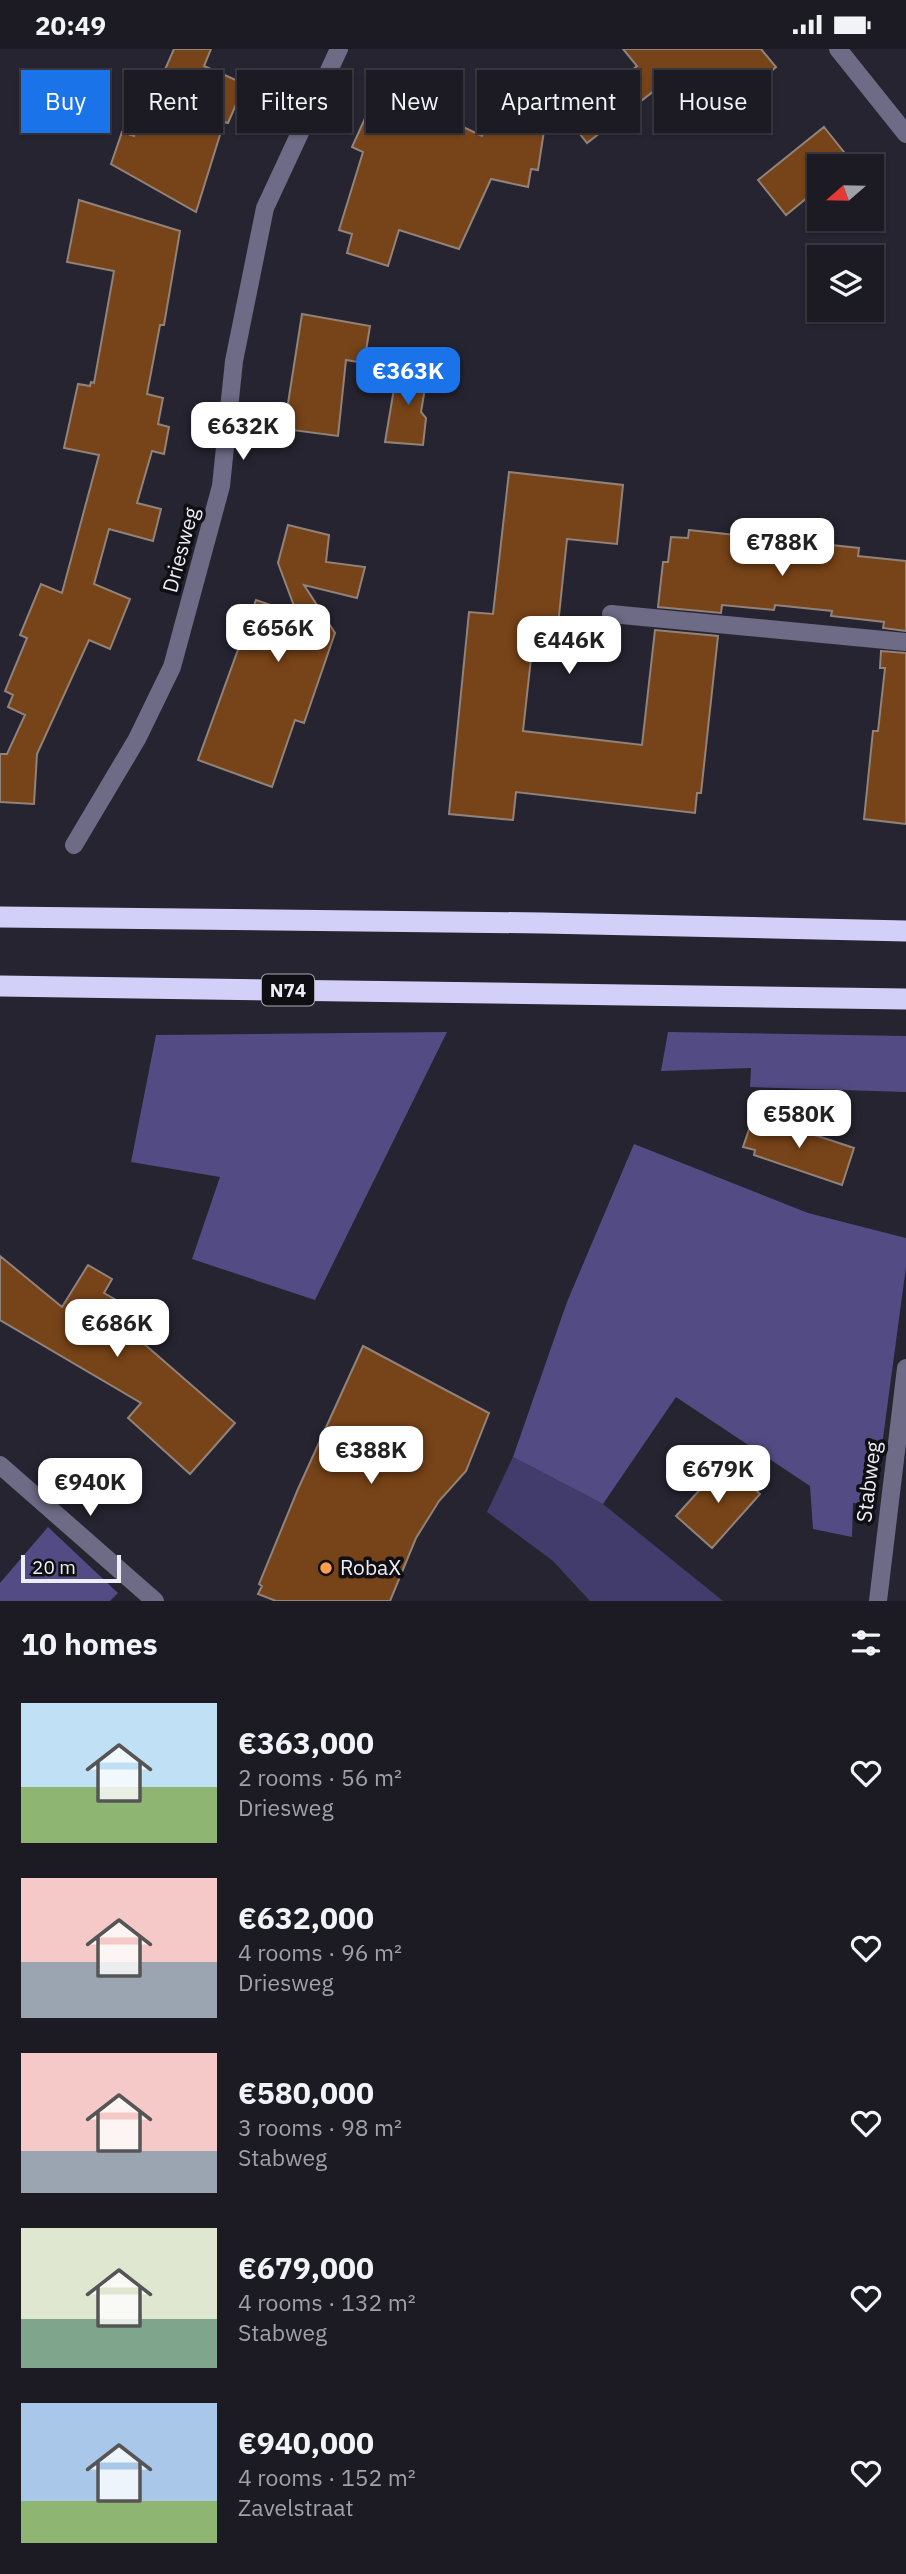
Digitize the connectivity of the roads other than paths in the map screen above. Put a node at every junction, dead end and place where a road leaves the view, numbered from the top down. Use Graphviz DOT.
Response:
graph roads {
  1 [pos="339,49"];
  2 [pos="838,49"];
  3 [pos="906,134"];
  4 [pos="611,614"];
  5 [pos="906,642"];
  6 [pos="74,845"];
  7 [pos="0,917"];
  8 [pos="906,931"];
  9 [pos="0,986"];
  10 [pos="906,999"];
  11 [pos="906,1368"];
  12 [pos="0,1465"];
  13 [pos="155,1601"];
  14 [pos="878,1601"];
  1 -- 6 [label="street, Driesweg"];
  2 -- 3 [label="street"];
  4 -- 5 [label="street"];
  7 -- 8 [label="highway"];
  9 -- 10 [label="highway, N74"];
  11 -- 14 [label="street, Stabweg"];
  12 -- 13 [label="street"];
}
